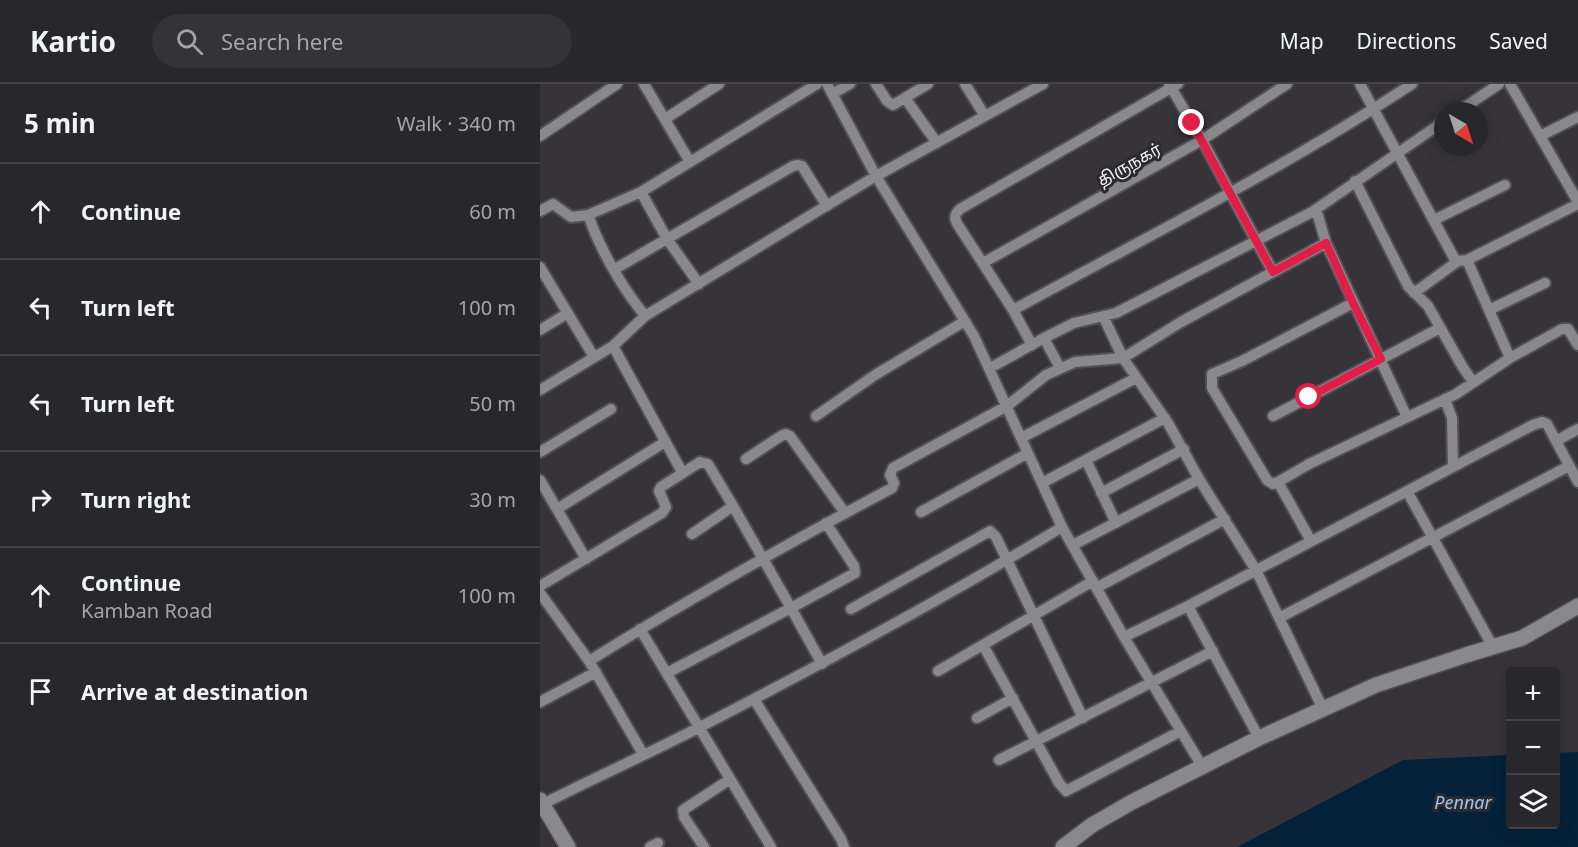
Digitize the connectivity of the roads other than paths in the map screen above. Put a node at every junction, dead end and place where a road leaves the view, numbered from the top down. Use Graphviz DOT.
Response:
graph roads {
  1 [pos="616,84"];
  2 [pos="644,84"];
  3 [pos="719,84"];
  4 [pos="817,84"];
  5 [pos="850,84"];
  6 [pos="876,84"];
  7 [pos="928,84"];
  8 [pos="965,84"];
  9 [pos="1287,84"];
  10 [pos="1360,84"];
  11 [pos="1412,84"];
  12 [pos="1499,84"];
  13 [pos="1510,84"];
  14 [pos="1040,85"];
  15 [pos="1173,85"];
  16 [pos="830,89"];
  17 [pos="905,98"];
  18 [pos="1472,102"];
  19 [pos="1374,109"];
  20 [pos="985,116"];
  21 [pos="1578,117"];
  22 [pos="665,119"];
  23 [pos="1434,128"];
  24 [pos="540,136"];
  25 [pos="1540,136"];
  26 [pos="1202,140"];
  27 [pos="937,143"];
  28 [pos="1398,152"];
  29 [pos="690,162"];
  30 [pos="876,176"];
  31 [pos="1354,181"];
  32 [pos="1505,185"];
  33 [pos="641,192"];
  34 [pos="1230,193"];
  35 [pos="1578,203"];
  36 [pos="826,206"];
  37 [pos="1316,209"];
  38 [pos="540,211"];
  39 [pos="588,215"];
  40 [pos="1434,220"];
  41 [pos="668,239"];
  42 [pos="1255,242"];
  43 [pos="1326,243"];
  44 [pos="1462,260"];
  45 [pos="982,263"];
  46 [pos="540,267"];
  47 [pos="615,269"];
  48 [pos="1273,272"];
  49 [pos="699,284"];
  50 [pos="1545,284"];
  51 [pos="1414,293"];
  52 [pos="1353,303"];
  53 [pos="1013,310"];
  54 [pos="1489,310"];
  55 [pos="568,313"];
  56 [pos="645,316"];
  57 [pos="1103,316"];
  58 [pos="965,321"];
  59 [pos="1440,328"];
  60 [pos="540,330"];
  61 [pos="1044,338"];
  62 [pos="1032,345"];
  63 [pos="1578,345"];
  64 [pos="613,346"];
  65 [pos="594,357"];
  66 [pos="1123,358"];
  67 [pos="1510,358"];
  68 [pos="1381,359"];
  69 [pos="990,368"];
  70 [pos="1060,368"];
  71 [pos="1136,378"];
  72 [pos="1473,382"];
  73 [pos="540,390"];
  74 [pos="1444,399"];
  75 [pos="1007,406"];
  76 [pos="611,409"];
  77 [pos="816,416"];
  78 [pos="1273,416"];
  79 [pos="1407,417"];
  80 [pos="1165,418"];
  81 [pos="1578,429"];
  82 [pos="1021,438"];
  83 [pos="1556,441"];
  84 [pos="665,442"];
  85 [pos="1184,449"];
  86 [pos="540,452"];
  87 [pos="1028,453"];
  88 [pos="746,459"];
  89 [pos="1086,460"];
  90 [pos="1569,466"];
  91 [pos="1453,467"];
  92 [pos="682,472"];
  93 [pos="1199,479"];
  94 [pos="540,480"];
  95 [pos="1278,482"];
  96 [pos="1578,482"];
  97 [pos="1042,483"];
  98 [pos="1407,491"];
  99 [pos="1101,492"];
  100 [pos="733,507"];
  101 [pos="557,509"];
  102 [pos="921,512"];
  103 [pos="845,513"];
  104 [pos="1225,519"];
  105 [pos="826,523"];
  106 [pos="1116,523"];
  107 [pos="1062,527"];
  108 [pos="692,534"];
  109 [pos="1433,538"];
  110 [pos="1311,542"];
  111 [pos="1073,545"];
  112 [pos="586,559"];
  113 [pos="764,560"];
  114 [pos="1006,560"];
  115 [pos="1256,570"];
  116 [pos="1094,585"];
  117 [pos="540,586"];
  118 [pos="540,593"];
  119 [pos="1188,606"];
  120 [pos="1578,606"];
  121 [pos="791,608"];
  122 [pos="850,609"];
  123 [pos="1033,616"];
  124 [pos="1279,618"];
  125 [pos="640,629"];
  126 [pos="1124,637"];
  127 [pos="983,645"];
  128 [pos="1493,647"];
  129 [pos="1213,651"];
  130 [pos="589,661"];
  131 [pos="822,664"];
  132 [pos="938,671"];
  133 [pos="596,672"];
  134 [pos="667,674"];
  135 [pos="1152,683"];
  136 [pos="1012,698"];
  137 [pos="754,699"];
  138 [pos="540,702"];
  139 [pos="1323,709"];
  140 [pos="977,718"];
  141 [pos="1083,718"];
  142 [pos="699,728"];
  143 [pos="1181,731"];
  144 [pos="1259,738"];
  145 [pos="1037,741"];
  146 [pos="643,754"];
  147 [pos="999,760"];
  148 [pos="1202,766"];
  149 [pos="729,780"];
  150 [pos="541,802"];
  151 [pos="568,847"];
  152 [pos="704,847"];
  153 [pos="771,847"];
  154 [pos="844,847"];
  155 [pos="1062,847"];
  1 -- 24 [label="street"];
  2 -- 22 [label="street"];
  3 -- 22 [label="street"];
  4 -- 29 [label="street"];
  5 -- 16 [label="street"];
  6 -- 17 [label="street"];
  7 -- 17 [label="street"];
  8 -- 20 [label="street"];
  9 -- 26 [label="street, திருநகர்"];
  10 -- 19 [label="street"];
  11 -- 19 [label="street"];
  12 -- 18 [label="street"];
  13 -- 25 [label="street"];
  14 -- 20 [label="street"];
  15 -- 26 [label="street"];
  15 -- 45 [label="street"];
  16 -- 30 [label="street"];
  17 -- 27 [label="street"];
  19 -- 28 [label="street"];
  19 -- 34 [label="street"];
  20 -- 27 [label="street"];
  21 -- 25 [label="street"];
  22 -- 29 [label="street"];
  23 -- 28 [label="street"];
  25 -- 35 [label="street"];
  26 -- 34 [label="street"];
  26 -- 45 [label="street, திருநகர்"];
  27 -- 30 [label="street"];
  28 -- 31 [label="street"];
  28 -- 40 [label="street"];
  29 -- 33 [label="street"];
  30 -- 36 [label="street"];
  30 -- 58 [label="street"];
  31 -- 37 [label="street"];
  31 -- 51 [label="street"];
  32 -- 40 [label="street"];
  33 -- 39 [label="street"];
  33 -- 41 [label="street"];
  34 -- 42 [label="street"];
  34 -- 53 [label="street"];
  35 -- 44 [label="street"];
  36 -- 41 [label="street"];
  36 -- 49 [label="street"];
  37 -- 42 [label="street"];
  37 -- 43 [label="street"];
  38 -- 39 [label="street"];
  39 -- 47 [label="street"];
  40 -- 44 [label="street"];
  41 -- 47 [label="street"];
  41 -- 49 [label="street"];
  42 -- 48 [label="street"];
  42 -- 57 [label="street"];
  43 -- 48 [label="street"];
  43 -- 52 [label="street"];
  44 -- 51 [label="street"];
  44 -- 54 [label="street"];
  45 -- 53 [label="street"];
  46 -- 55 [label="street"];
  47 -- 56 [label="street"];
  48 -- 66 [label="street"];
  49 -- 56 [label="street"];
  50 -- 54 [label="street"];
  51 -- 59 [label="street"];
  52 -- 68 [label="street"];
  52 -- 95 [label="street"];
  53 -- 62 [label="street"];
  54 -- 67 [label="street"];
  55 -- 60 [label="street"];
  55 -- 65 [label="street"];
  56 -- 64 [label="street"];
  57 -- 61 [label="street"];
  57 -- 66 [label="street"];
  58 -- 69 [label="street"];
  58 -- 77 [label="street"];
  59 -- 68 [label="street"];
  59 -- 72 [label="street"];
  61 -- 62 [label="street"];
  61 -- 70 [label="street"];
  62 -- 69 [label="street"];
  63 -- 67 [label="street"];
  64 -- 65 [label="street"];
  64 -- 84 [label="street"];
  65 -- 73 [label="street"];
  66 -- 70 [label="street"];
  66 -- 71 [label="street"];
  67 -- 72 [label="street"];
  68 -- 78 [label="street"];
  68 -- 79 [label="street"];
  69 -- 75 [label="street"];
  70 -- 75 [label="street"];
  71 -- 80 [label="street"];
  71 -- 82 [label="street"];
  72 -- 74 [label="street"];
  74 -- 79 [label="street"];
  74 -- 91 [label="street"];
  75 -- 82 [label="street"];
  75 -- 103 [label="street"];
  76 -- 86 [label="street"];
  79 -- 95 [label="street"];
  80 -- 85 [label="street"];
  80 -- 89 [label="street"];
  81 -- 83 [label="street"];
  82 -- 87 [label="street"];
  83 -- 90 [label="street"];
  83 -- 91 [label="street"];
  84 -- 92 [label="street"];
  84 -- 101 [label="street"];
  85 -- 93 [label="street"];
  85 -- 99 [label="street"];
  87 -- 97 [label="street"];
  87 -- 102 [label="street"];
  88 -- 103 [label="street"];
  89 -- 97 [label="street"];
  89 -- 99 [label="street"];
  90 -- 96 [label="street"];
  90 -- 109 [label="street"];
  91 -- 98 [label="street"];
  92 -- 100 [label="street"];
  92 -- 112 [label="street"];
  93 -- 104 [label="street"];
  93 -- 106 [label="street"];
  94 -- 101 [label="street"];
  95 -- 110 [label="street"];
  97 -- 107 [label="street"];
  98 -- 109 [label="street"];
  98 -- 110 [label="street"];
  99 -- 106 [label="street"];
  100 -- 108 [label="street"];
  100 -- 113 [label="street"];
  101 -- 112 [label="street"];
  103 -- 105 [label="street"];
  104 -- 115 [label="street"];
  104 -- 116 [label="street"];
  105 -- 113 [label="street"];
  105 -- 121 [label="street"];
  106 -- 111 [label="street"];
  107 -- 111 [label="street"];
  107 -- 114 [label="street"];
  109 -- 124 [label="street"];
  109 -- 128 [label="street"];
  110 -- 115 [label="street"];
  111 -- 116 [label="street"];
  112 -- 117 [label="street"];
  113 -- 121 [label="street"];
  113 -- 125 [label="street"];
  114 -- 122 [label="street"];
  114 -- 123 [label="street"];
  114 -- 131 [label="street"];
  115 -- 119 [label="street"];
  115 -- 124 [label="street"];
  116 -- 123 [label="street"];
  116 -- 126 [label="street"];
  118 -- 130 [label="street"];
  119 -- 126 [label="street"];
  119 -- 129 [label="street"];
  120 -- 128 [label="main road"];
  121 -- 131 [label="street"];
  121 -- 134 [label="street"];
  123 -- 127 [label="street"];
  123 -- 141 [label="street"];
  124 -- 139 [label="street"];
  125 -- 130 [label="street"];
  125 -- 134 [label="street"];
  126 -- 135 [label="street"];
  127 -- 132 [label="street"];
  127 -- 136 [label="street"];
  128 -- 139 [label="main road"];
  129 -- 135 [label="street"];
  129 -- 144 [label="street"];
  130 -- 133 [label="street"];
  131 -- 137 [label="street"];
  133 -- 138 [label="street"];
  133 -- 146 [label="street"];
  134 -- 142 [label="street"];
  135 -- 141 [label="street"];
  135 -- 143 [label="street"];
  136 -- 140 [label="street"];
  136 -- 145 [label="street"];
  137 -- 142 [label="street"];
  137 -- 154 [label="street"];
  139 -- 144 [label="main road"];
  141 -- 145 [label="street"];
  142 -- 146 [label="street"];
  142 -- 149 [label="street"];
  143 -- 145 [label="street"];
  143 -- 148 [label="street"];
  144 -- 148 [label="main road"];
  145 -- 147 [label="street"];
  146 -- 150 [label="street"];
  148 -- 155 [label="main road"];
  149 -- 152 [label="street"];
  149 -- 153 [label="street"];
  150 -- 151 [label="main road"];
}
